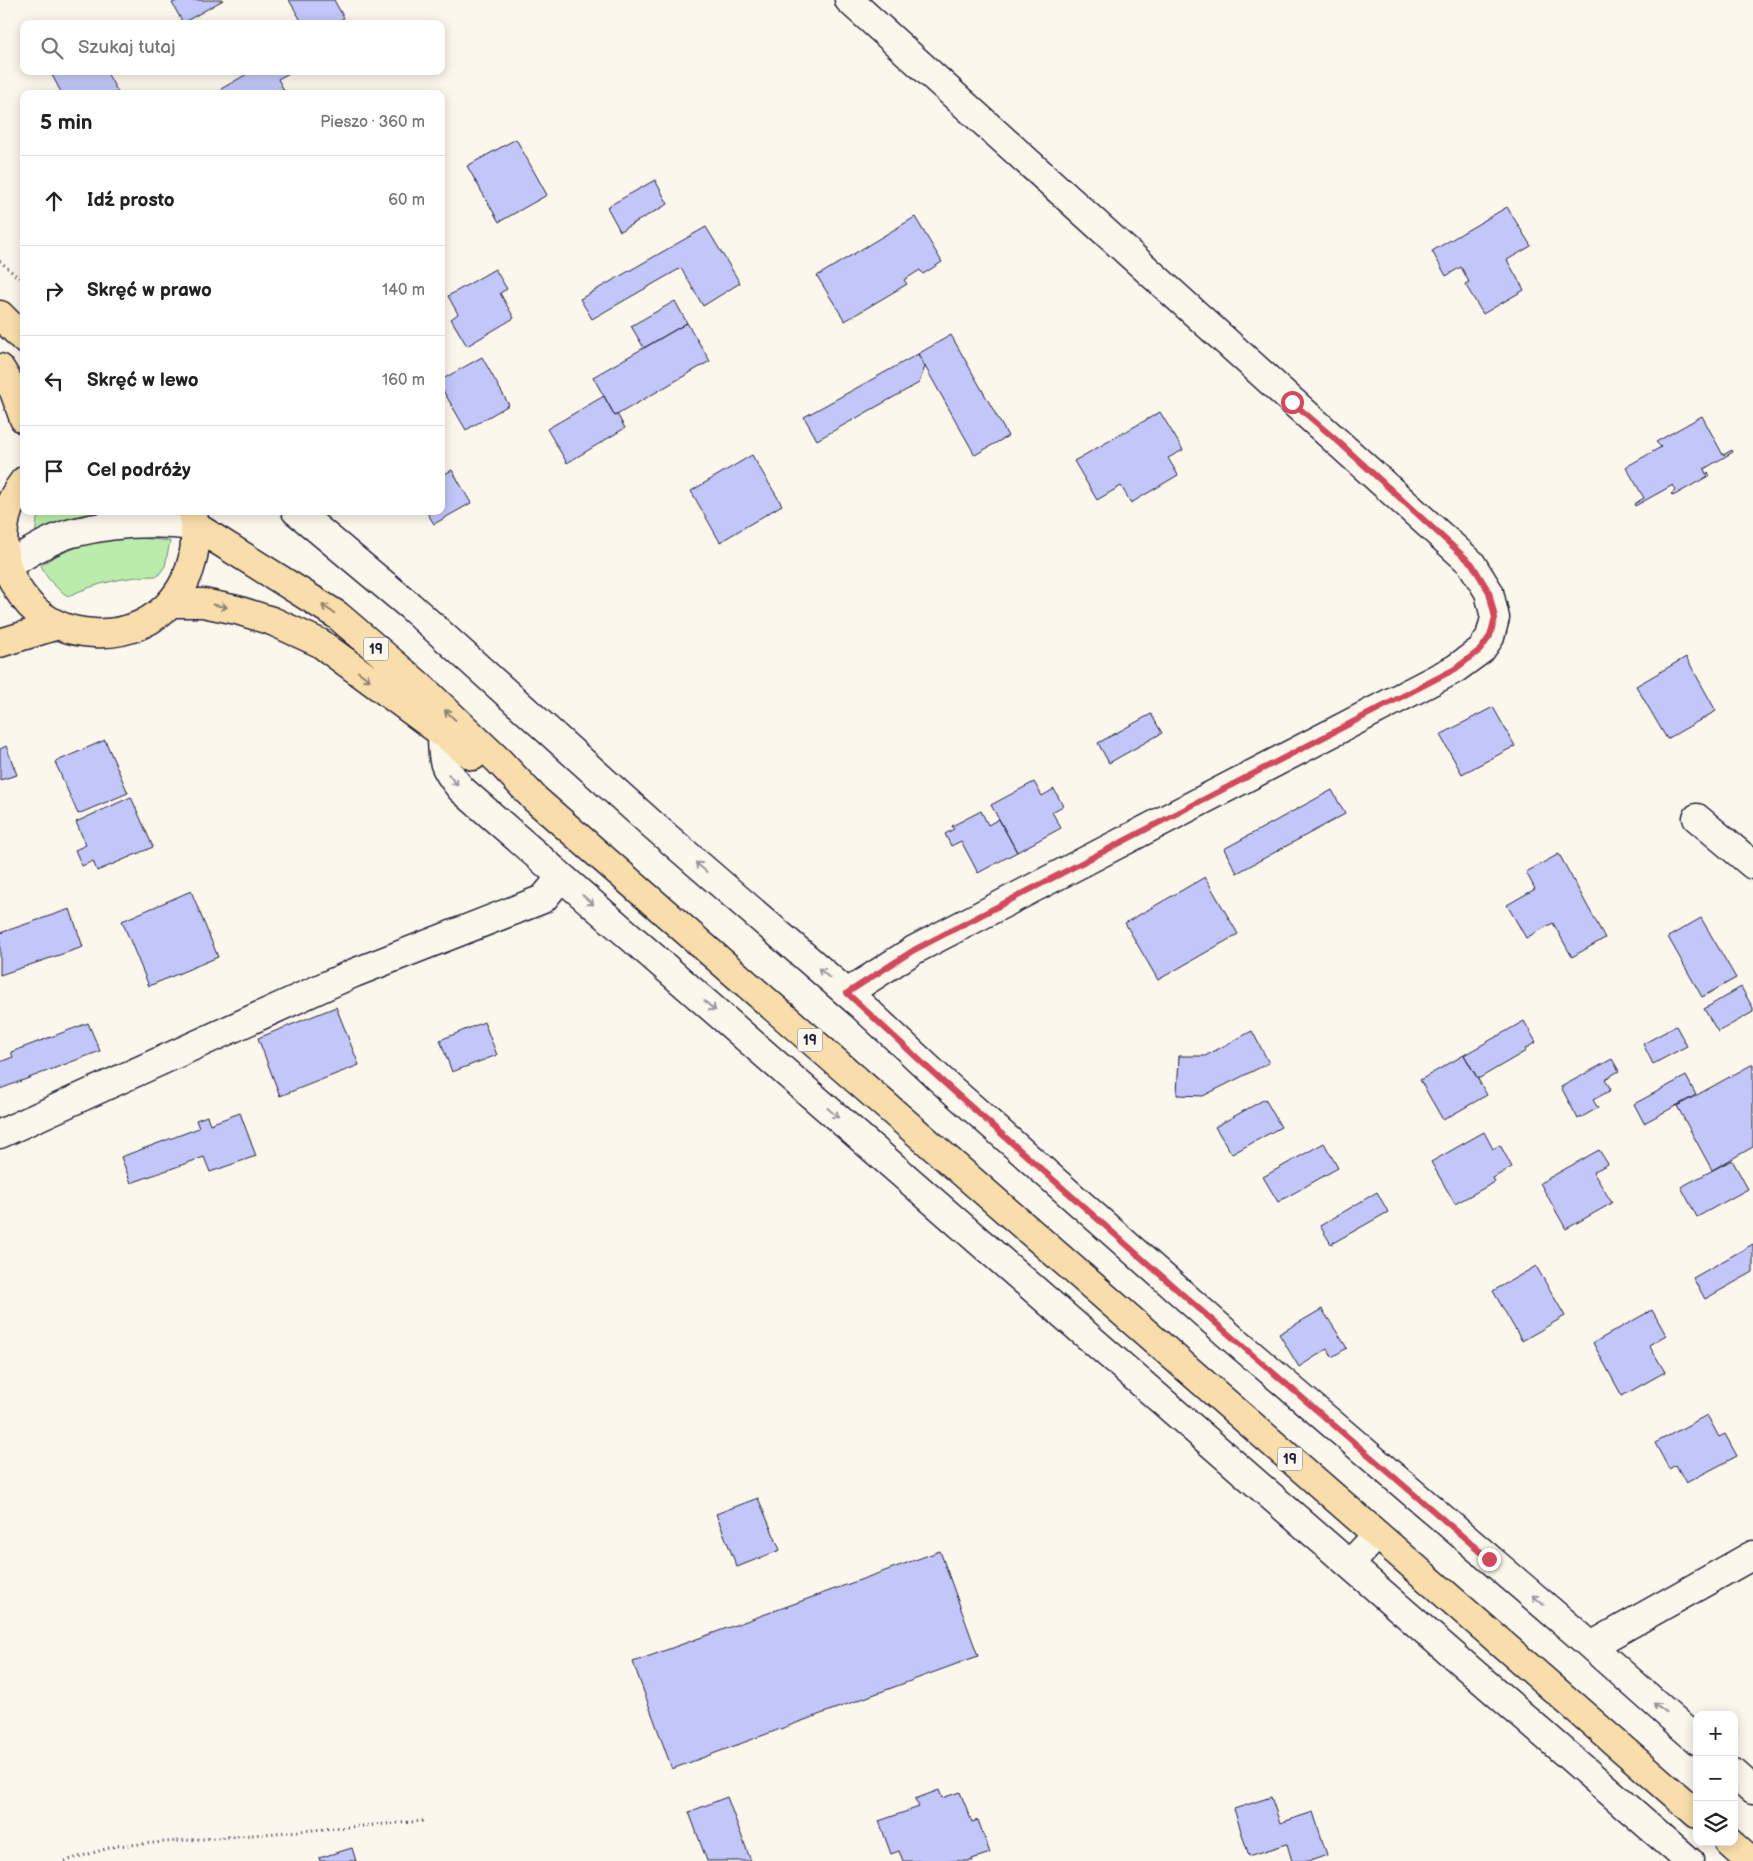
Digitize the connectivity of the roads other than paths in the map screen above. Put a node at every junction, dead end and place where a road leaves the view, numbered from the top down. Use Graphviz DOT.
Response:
graph roads {
  1 [pos="849,0"];
  2 [pos="0,315"];
  3 [pos="20,335"];
  4 [pos="0,368"];
  5 [pos="20,408"];
  6 [pos="20,485"];
  7 [pos="301,515"];
  8 [pos="194,519"];
  9 [pos="3,570"];
  10 [pos="171,602"];
  11 [pos="58,625"];
  12 [pos="0,642"];
  13 [pos="442,734"];
  14 [pos="535,798"];
  15 [pos="1697,818"];
  16 [pos="1753,865"];
  17 [pos="561,877"];
  18 [pos="847,993"];
  19 [pos="0,1134"];
  20 [pos="1377,1535"];
  21 [pos="1753,1555"];
  22 [pos="1350,1564"];
  23 [pos="1591,1646"];
  24 [pos="1693,1736"];
  25 [pos="1738,1777"];
  26 [pos="1753,1790"];
  27 [pos="1693,1811"];
  28 [pos="1733,1846"];
  29 [pos="1690,1861"];
  30 [pos="1750,1861"];
  1 -- 18 [label="street"];
  2 -- 3 [label="main road"];
  4 -- 5 [label="main road"];
  6 -- 9 [label="main road"];
  18 -- 7 [label="street, one-way"];
  8 -- 9 [label="street"];
  8 -- 10 [label="main road"];
  14 -- 8 [label="main road, 19, one-way"];
  9 -- 11 [label="main road"];
  10 -- 11 [label="main road"];
  10 -- 13 [label="main road, 19, one-way"];
  11 -- 12 [label="main road"];
  13 -- 14 [label="main road, 19"];
  13 -- 17 [label="street, one-way"];
  14 -- 20 [label="main road, 19"];
  15 -- 16 [label="street"];
  17 -- 19 [label="street"];
  17 -- 22 [label="street, one-way"];
  23 -- 18 [label="street, one-way"];
  20 -- 22 [label="street"];
  20 -- 27 [label="main road, 19"];
  21 -- 23 [label="street"];
  22 -- 29 [label="street"];
  24 -- 23 [label="street, one-way"];
  25 -- 26 [label="street"];
  28 -- 30 [label="main road"];
}
